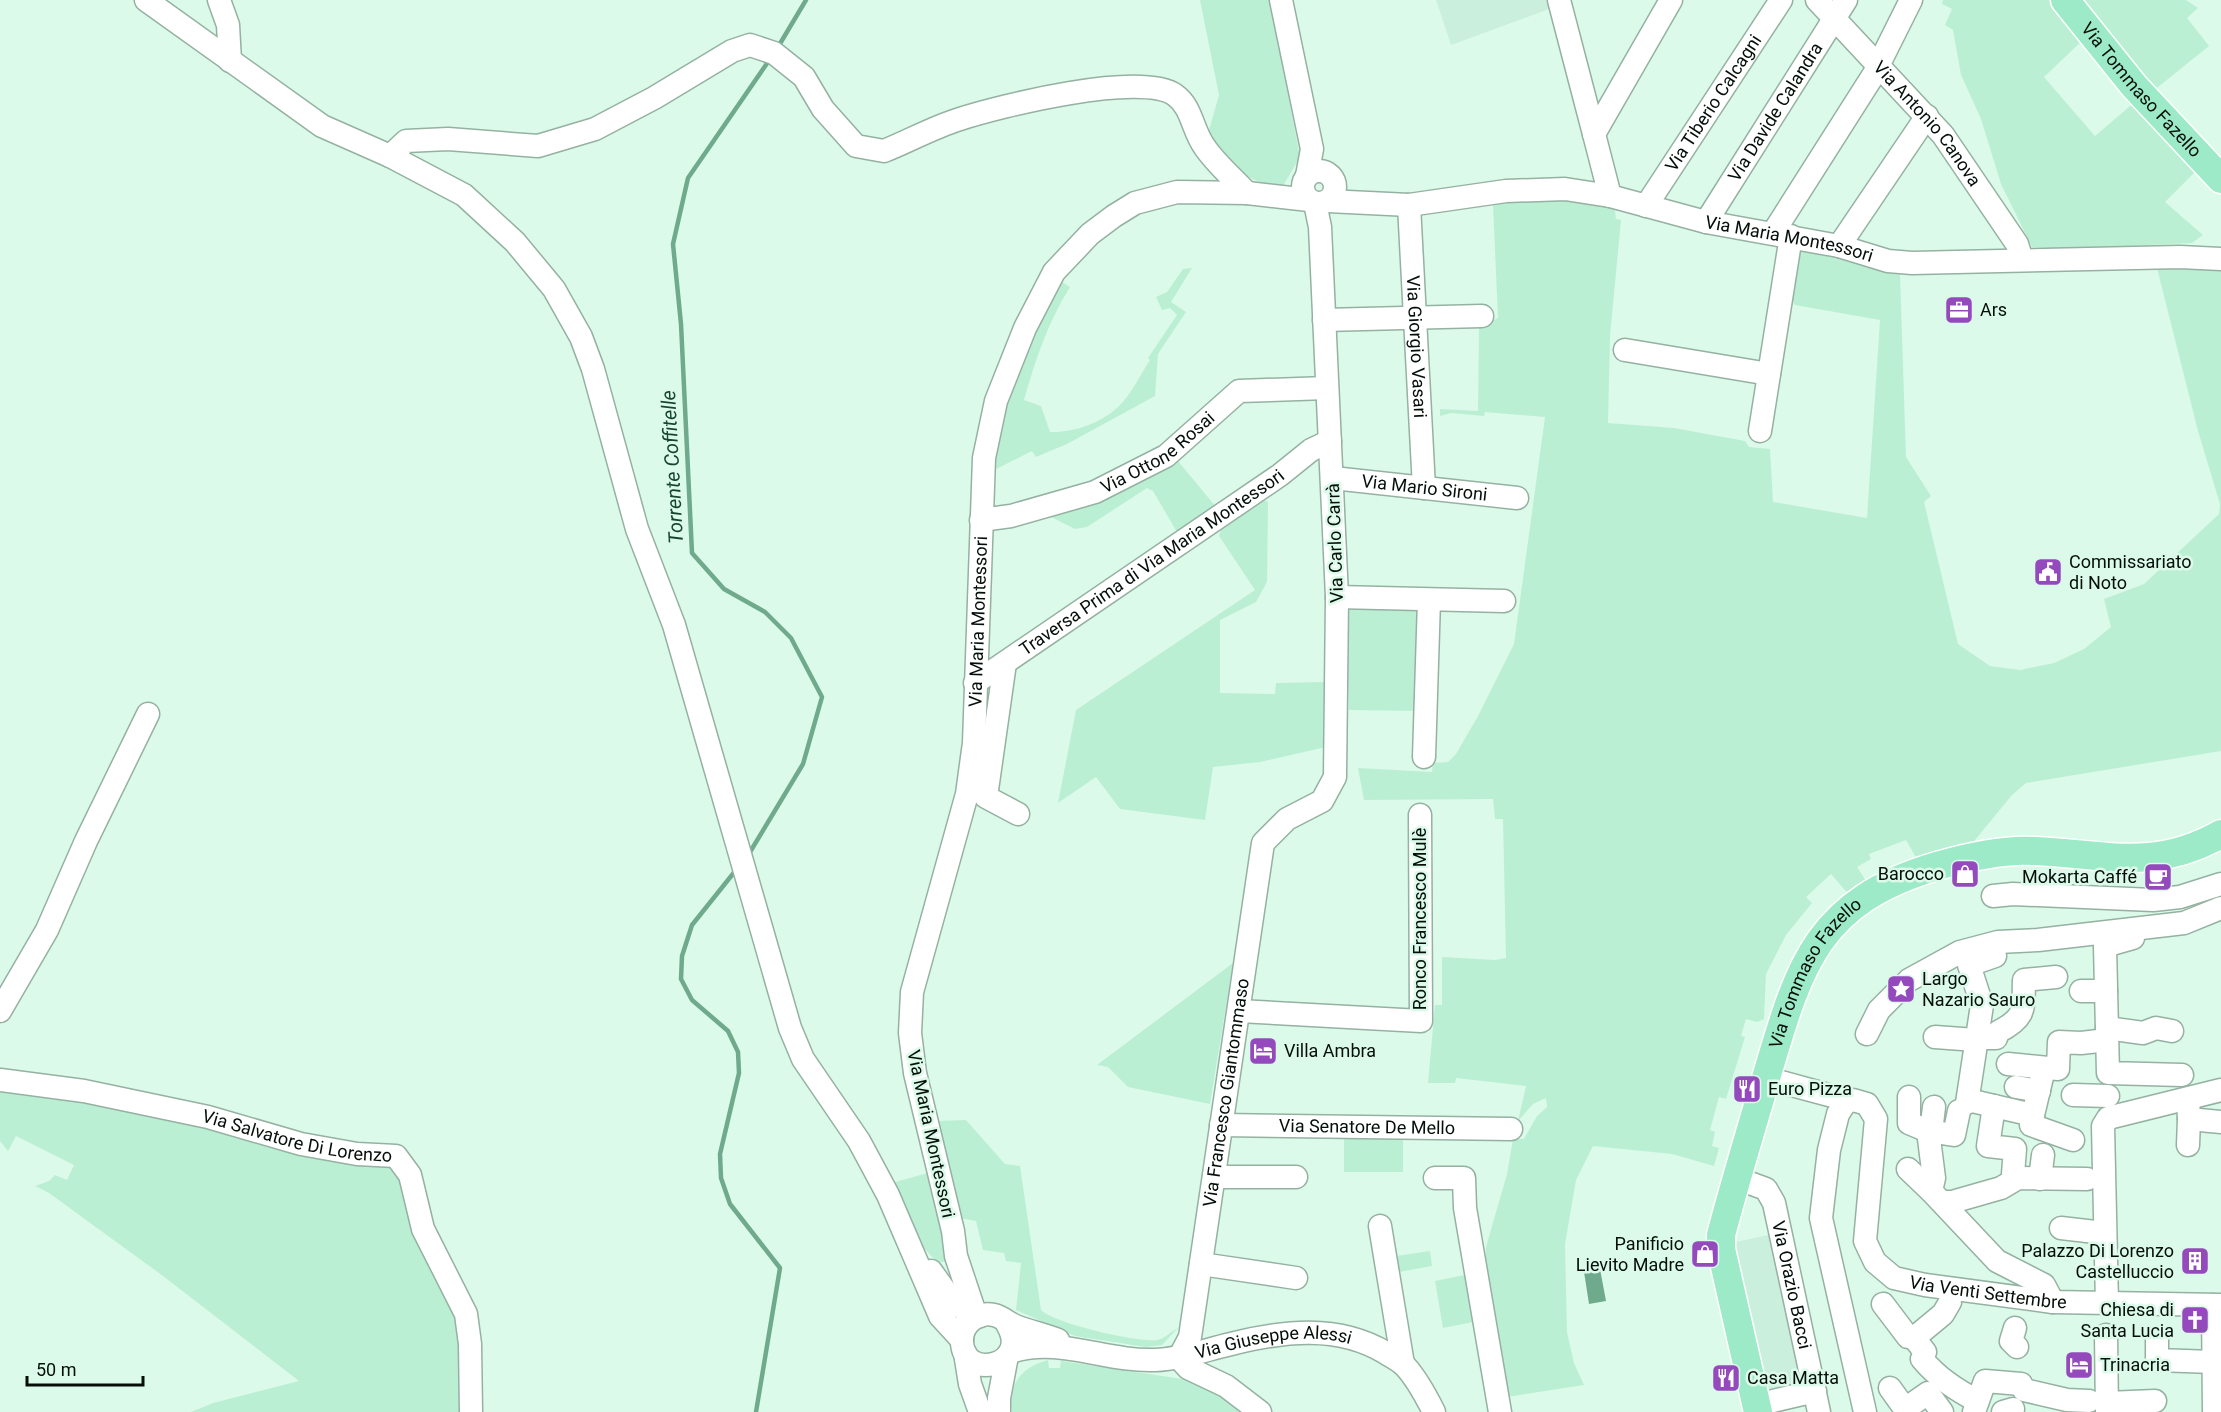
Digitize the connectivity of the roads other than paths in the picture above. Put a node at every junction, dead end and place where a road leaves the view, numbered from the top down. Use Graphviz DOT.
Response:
graph roads {
  1 [pos="146,0"];
  2 [pos="219,0"];
  3 [pos="1281,0"];
  4 [pos="1559,0"];
  5 [pos="1671,0"];
  6 [pos="1781,0"];
  7 [pos="1817,0"];
  8 [pos="1911,0"];
  9 [pos="2065,0"];
  10 [pos="1840,10"];
  11 [pos="230,61"];
  12 [pos="1879,65"];
  13 [pos="1927,116"];
  14 [pos="1594,134"];
  15 [pos="390,156"];
  16 [pos="2221,179"];
  17 [pos="1319,191"];
  18 [pos="1247,193"];
  19 [pos="1610,196"];
  20 [pos="1409,205"];
  21 [pos="1646,206"];
  22 [pos="1706,222"];
  23 [pos="1782,234"];
  24 [pos="1839,246"];
  25 [pos="2221,259"];
  26 [pos="2022,260"];
  27 [pos="1482,316"];
  28 [pos="1414,318"];
  29 [pos="1324,320"];
  30 [pos="1625,350"];
  31 [pos="1769,374"];
  32 [pos="1328,388"];
  33 [pos="1760,431"];
  34 [pos="1330,441"];
  35 [pos="1333,478"];
  36 [pos="1424,488"];
  37 [pos="1517,498"];
  38 [pos="981,520"];
  39 [pos="1337,597"];
  40 [pos="1429,600"];
  41 [pos="1504,601"];
  42 [pos="1005,663"];
  43 [pos="975,684"];
  44 [pos="148,714"];
  45 [pos="1424,757"];
  46 [pos="1018,814"];
  47 [pos="1420,815"];
  48 [pos="1276,830"];
  49 [pos="2221,834"];
  50 [pos="2221,884"];
  51 [pos="1993,896"];
  52 [pos="2221,908"];
  53 [pos="2139,929"];
  54 [pos="2020,941"];
  55 [pos="2056,977"];
  56 [pos="2081,991"];
  57 [pos="2106,991"];
  58 [pos="0,1011"];
  59 [pos="1239,1011"];
  60 [pos="2172,1031"];
  61 [pos="1867,1034"];
  62 [pos="2107,1034"];
  63 [pos="1935,1037"];
  64 [pos="1976,1039"];
  65 [pos="2008,1064"];
  66 [pos="2182,1075"];
  67 [pos="1766,1078"];
  68 [pos="2042,1078"];
  69 [pos="0,1080"];
  70 [pos="2016,1087"];
  71 [pos="2221,1090"];
  72 [pos="2073,1095"];
  73 [pos="2108,1096"];
  74 [pos="1909,1097"];
  75 [pos="1845,1103"];
  76 [pos="1964,1105"];
  77 [pos="1994,1106"];
  78 [pos="1934,1107"];
  79 [pos="2188,1109"];
  80 [pos="2033,1115"];
  81 [pos="2221,1122"];
  82 [pos="1221,1125"];
  83 [pos="1511,1129"];
  84 [pos="1930,1131"];
  85 [pos="2188,1145"];
  86 [pos="2043,1155"];
  87 [pos="1908,1168"];
  88 [pos="1214,1177"];
  89 [pos="1296,1177"];
  90 [pos="1435,1178"];
  91 [pos="1736,1178"];
  92 [pos="2015,1179"];
  93 [pos="2040,1179"];
  94 [pos="1937,1197"];
  95 [pos="1380,1226"];
  96 [pos="2061,1228"];
  97 [pos="953,1231"];
  98 [pos="2104,1233"];
  99 [pos="911,1246"];
  100 [pos="956,1256"];
  101 [pos="1201,1264"];
  102 [pos="929,1268"];
  103 [pos="1296,1278"];
  104 [pos="1950,1302"];
  105 [pos="2053,1302"];
  106 [pos="1883,1304"];
  107 [pos="2107,1304"];
  108 [pos="2217,1305"];
  109 [pos="979,1327"];
  110 [pos="2106,1335"];
  111 [pos="2157,1340"];
  112 [pos="1908,1344"];
  113 [pos="1081,1350"];
  114 [pos="1009,1354"];
  115 [pos="1179,1358"];
  116 [pos="2213,1362"];
  117 [pos="1403,1364"];
  118 [pos="1890,1388"];
  119 [pos="1978,1398"];
  120 [pos="1817,1401"];
  121 [pos="2155,1401"];
  122 [pos="2092,1404"];
  123 [pos="1757,1408"];
  124 [pos="471,1412"];
  125 [pos="980,1412"];
  126 [pos="999,1412"];
  127 [pos="1260,1412"];
  128 [pos="1434,1412"];
  129 [pos="1500,1412"];
  130 [pos="1865,1412"];
  131 [pos="1942,1412"];
  132 [pos="2214,1412"];
  1 -- 11 [label="street"];
  2 -- 11 [label="street"];
  3 -- 17 [label="street"];
  4 -- 14 [label="street"];
  5 -- 14 [label="street"];
  6 -- 21 [label="street, Via Tiberio Calcagni"];
  7 -- 10 [label="street, Via Antonio Canova"];
  8 -- 12 [label="street"];
  9 -- 16 [label="main road, Via Tommaso Fazello"];
  10 -- 12 [label="street, Via Antonio Canova"];
  10 -- 22 [label="street, Via Davide Calandra"];
  11 -- 15 [label="street"];
  12 -- 13 [label="street, Via Antonio Canova"];
  12 -- 23 [label="street"];
  13 -- 24 [label="street"];
  13 -- 26 [label="street, Via Antonio Canova"];
  14 -- 19 [label="street"];
  15 -- 18 [label="street"];
  15 -- 99 [label="street"];
  17 -- 18 [label="street, Via Maria Montessori"];
  17 -- 20 [label="street, Via Maria Montessori"];
  17 -- 29 [label="street, Via Carlo Carrà"];
  18 -- 38 [label="street, Via Maria Montessori"];
  19 -- 20 [label="street, Via Maria Montessori"];
  19 -- 21 [label="street, Via Maria Montessori"];
  20 -- 28 [label="street, Via Giorgio Vasari"];
  21 -- 22 [label="street, Via Maria Montessori"];
  22 -- 23 [label="street, Via Maria Montessori"];
  23 -- 24 [label="street, Via Maria Montessori"];
  23 -- 31 [label="street"];
  24 -- 26 [label="street, Via Maria Montessori"];
  25 -- 26 [label="street, Via Maria Montessori"];
  27 -- 28 [label="street"];
  28 -- 29 [label="street"];
  28 -- 36 [label="street, Via Giorgio Vasari"];
  29 -- 32 [label="street, Via Carlo Carrà"];
  30 -- 31 [label="street"];
  31 -- 33 [label="street"];
  32 -- 34 [label="street, Via Carlo Carrà"];
  32 -- 38 [label="street, Via Ottone Rosai"];
  34 -- 35 [label="street, Via Carlo Carrà"];
  34 -- 42 [label="street, Traversa Prima di Via Maria Montessori"];
  35 -- 36 [label="street, Via Mario Sironi"];
  35 -- 39 [label="street, Via Carlo Carrà"];
  36 -- 37 [label="street, Via Mario Sironi"];
  38 -- 43 [label="street, Via Maria Montessori"];
  39 -- 40 [label="street"];
  39 -- 48 [label="street, Via Carlo Carrà"];
  40 -- 41 [label="street"];
  40 -- 45 [label="street"];
  42 -- 43 [label="street, Traversa Prima di Via Maria Montessori"];
  42 -- 46 [label="street"];
  43 -- 97 [label="street, Via Maria Montessori"];
  44 -- 58 [label="street"];
  47 -- 59 [label="street, Ronco Francesco Mulè"];
  48 -- 59 [label="street, Via Francesco Giantommaso"];
  49 -- 67 [label="main road, Via Tommaso Fazello"];
  50 -- 51 [label="street"];
  52 -- 53 [label="street"];
  53 -- 54 [label="street"];
  53 -- 57 [label="street"];
  54 -- 61 [label="street"];
  54 -- 64 [label="street"];
  55 -- 64 [label="street"];
  56 -- 57 [label="street"];
  57 -- 62 [label="street"];
  59 -- 82 [label="street, Via Francesco Giantommaso"];
  60 -- 62 [label="street"];
  62 -- 66 [label="street"];
  62 -- 68 [label="street"];
  63 -- 64 [label="street"];
  64 -- 76 [label="street"];
  65 -- 68 [label="street"];
  67 -- 75 [label="street"];
  67 -- 91 [label="main road, Via Tommaso Fazello"];
  68 -- 70 [label="street"];
  68 -- 80 [label="street"];
  69 -- 124 [label="street, Via Salvatore Di Lorenzo"];
  71 -- 79 [label="street"];
  72 -- 73 [label="street"];
  74 -- 84 [label="street"];
  75 -- 105 [label="street, Via Venti Settembre"];
  75 -- 130 [label="street"];
  76 -- 77 [label="street"];
  76 -- 84 [label="street"];
  77 -- 80 [label="street"];
  77 -- 92 [label="street"];
  78 -- 84 [label="street"];
  79 -- 81 [label="street"];
  79 -- 85 [label="street"];
  79 -- 98 [label="street"];
  80 -- 93 [label="street"];
  82 -- 83 [label="street, Via Senatore De Mello"];
  82 -- 88 [label="street, Via Francesco Giantommaso"];
  84 -- 94 [label="street"];
  86 -- 93 [label="street"];
  87 -- 94 [label="street"];
  88 -- 89 [label="street"];
  88 -- 101 [label="street, Via Francesco Giantommaso"];
  90 -- 129 [label="street"];
  91 -- 120 [label="street, Via Orazio Bacci"];
  91 -- 123 [label="main road, Via Tommaso Fazello"];
  92 -- 93 [label="street"];
  92 -- 94 [label="street"];
  94 -- 105 [label="street"];
  95 -- 117 [label="street"];
  96 -- 98 [label="street"];
  97 -- 100 [label="street"];
  97 -- 109 [label="street"];
  98 -- 107 [label="street"];
  99 -- 102 [label="street"];
  99 -- 109 [label="street"];
  100 -- 102 [label="street"];
  100 -- 109 [label="street"];
  101 -- 103 [label="street"];
  101 -- 115 [label="street, Via Francesco Giantommaso"];
  102 -- 109 [label="street"];
  104 -- 112 [label="street"];
  105 -- 107 [label="street, Via Venti Settembre"];
  106 -- 112 [label="street"];
  107 -- 108 [label="street, Via Venti Settembre"];
  108 -- 116 [label="street"];
  109 -- 113 [label="street"];
  109 -- 114 [label="street"];
  109 -- 114 [label="street"];
  109 -- 125 [label="street"];
  110 -- 122 [label="street"];
  111 -- 116 [label="street"];
  112 -- 119 [label="street"];
  113 -- 114 [label="street"];
  113 -- 115 [label="street, Via Giuseppe Alessi"];
  114 -- 126 [label="street"];
  115 -- 117 [label="street, Via Giuseppe Alessi"];
  115 -- 127 [label="street"];
  116 -- 132 [label="street"];
  117 -- 128 [label="street, Via Giuseppe Alessi"];
  118 -- 131 [label="street"];
  119 -- 122 [label="street"];
  120 -- 123 [label="street"];
  121 -- 122 [label="street"];
}
